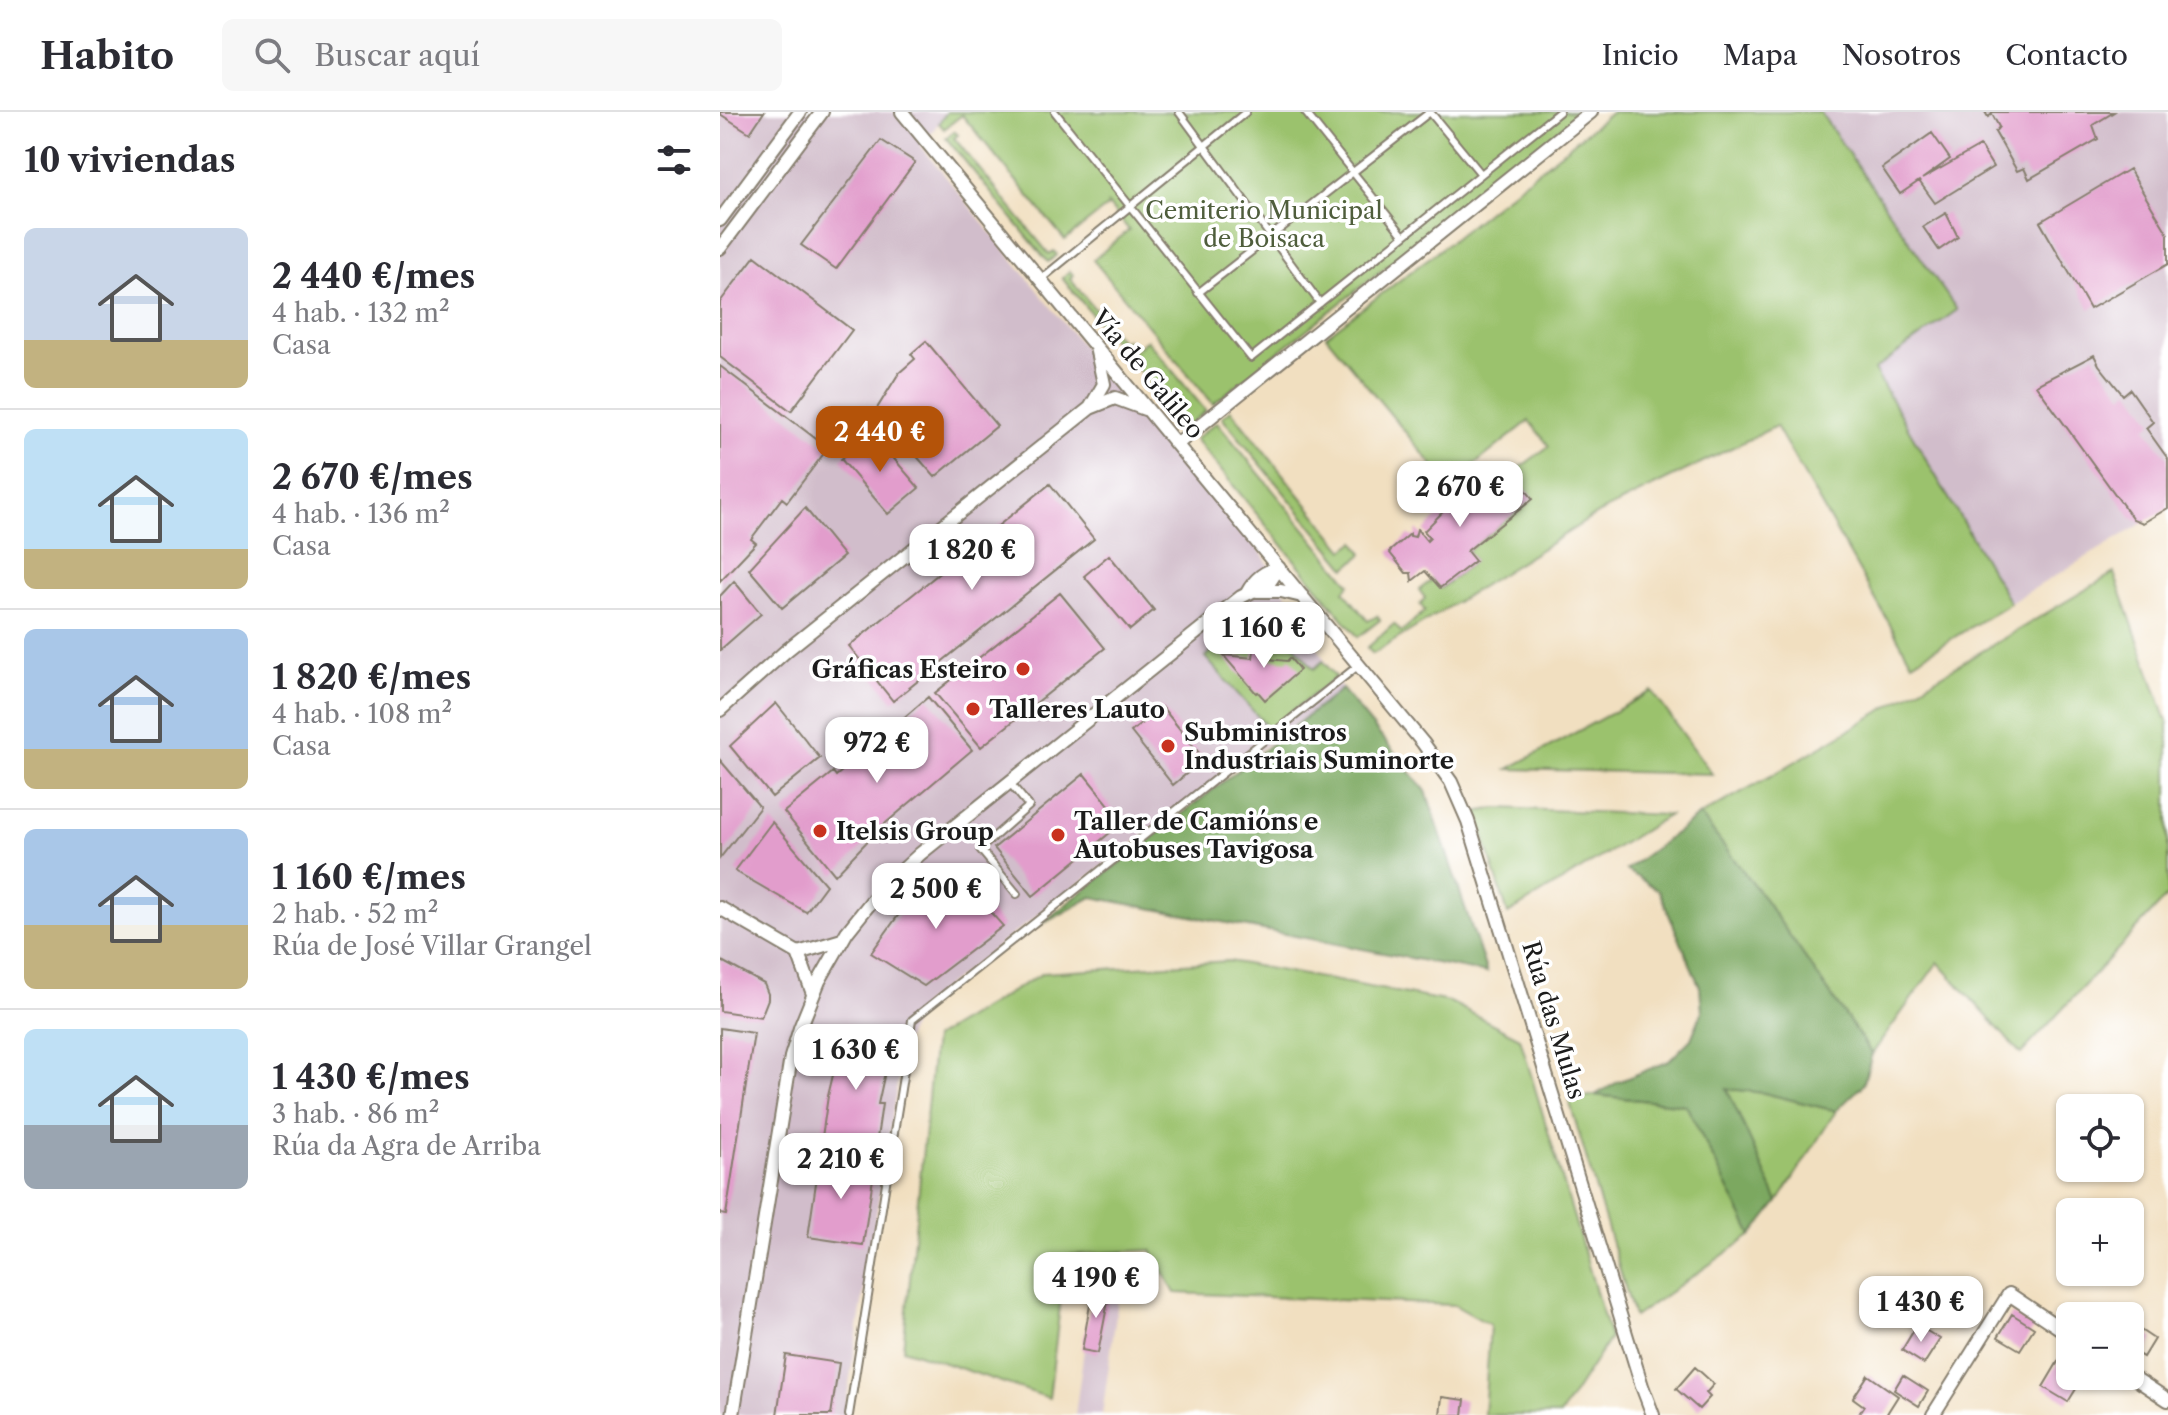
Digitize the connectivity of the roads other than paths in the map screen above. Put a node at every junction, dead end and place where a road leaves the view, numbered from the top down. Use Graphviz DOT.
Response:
graph roads {
  1 [pos="800,112"];
  2 [pos="822,112"];
  3 [pos="902,112"];
  4 [pos="1179,112"];
  5 [pos="1246,112"];
  6 [pos="1305,112"];
  7 [pos="1430,112"];
  8 [pos="1591,112"];
  9 [pos="1059,113"];
  10 [pos="1556,113"];
  11 [pos="1204,146"];
  12 [pos="1353,172"];
  13 [pos="1481,174"];
  14 [pos="1129,206"];
  15 [pos="720,220"];
  16 [pos="1403,235"];
  17 [pos="1271,236"];
  18 [pos="720,248"];
  19 [pos="1041,279"];
  20 [pos="1198,293"];
  21 [pos="1320,303"];
  22 [pos="1096,346"];
  23 [pos="1115,369"];
  24 [pos="1104,384"];
  25 [pos="1131,389"];
  26 [pos="1115,398"];
  27 [pos="1090,408"];
  28 [pos="1149,411"];
  29 [pos="1177,444"];
  30 [pos="1258,541"];
  31 [pos="1279,568"];
  32 [pos="1247,593"];
  33 [pos="1302,596"];
  34 [pos="1359,665"];
  35 [pos="720,710"];
  36 [pos="1010,783"];
  37 [pos="1017,894"];
  38 [pos="720,908"];
  39 [pos="842,940"];
  40 [pos="803,956"];
  41 [pos="825,969"];
  42 [pos="813,994"];
  43 [pos="2056,1326"];
  44 [pos="2144,1384"];
  45 [pos="2168,1400"];
  46 [pos="733,1415"];
  47 [pos="849,1415"];
  48 [pos="1653,1415"];
  49 [pos="1933,1415"];
  1 -- 15 [label="street"];
  2 -- 18 [label="street"];
  3 -- 19 [label="street, Vía de Galileo"];
  4 -- 11 [label="lane"];
  5 -- 11 [label="lane"];
  6 -- 12 [label="lane"];
  7 -- 12 [label="lane"];
  7 -- 13 [label="lane"];
  8 -- 29 [label="street"];
  9 -- 14 [label="lane"];
  10 -- 13 [label="lane"];
  11 -- 14 [label="lane"];
  11 -- 17 [label="lane"];
  12 -- 16 [label="lane"];
  12 -- 17 [label="lane"];
  13 -- 16 [label="lane"];
  14 -- 19 [label="lane"];
  14 -- 20 [label="lane"];
  16 -- 21 [label="lane"];
  17 -- 20 [label="lane"];
  17 -- 21 [label="lane"];
  19 -- 22 [label="street, Vía de Galileo"];
  20 -- 21 [label="lane"];
  22 -- 23 [label="street, Vía de Galileo"];
  22 -- 24 [label="street"];
  23 -- 24 [label="street"];
  23 -- 25 [label="street, Vía de Galileo"];
  24 -- 26 [label="street"];
  24 -- 27 [label="street"];
  25 -- 26 [label="street"];
  25 -- 28 [label="street, Vía de Galileo"];
  26 -- 27 [label="street"];
  26 -- 28 [label="street"];
  27 -- 35 [label="street"];
  28 -- 29 [label="street, Vía de Galileo"];
  29 -- 30 [label="street, Vía de Galileo"];
  30 -- 31 [label="street, Vía de Galileo"];
  30 -- 32 [label="street"];
  31 -- 32 [label="street"];
  31 -- 33 [label="street, Vía de Galileo"];
  32 -- 33 [label="street"];
  32 -- 36 [label="street"];
  33 -- 34 [label="street, Vía de Galileo"];
  34 -- 47 [label="lane"];
  34 -- 48 [label="street, Rúa das Mulas"];
  36 -- 37 [label="lane"];
  36 -- 39 [label="street"];
  38 -- 40 [label="street"];
  39 -- 40 [label="street"];
  39 -- 41 [label="street"];
  40 -- 41 [label="street"];
  40 -- 42 [label="street"];
  41 -- 42 [label="street"];
  42 -- 46 [label="street"];
  43 -- 49 [label="street"];
  44 -- 45 [label="street"];
}
